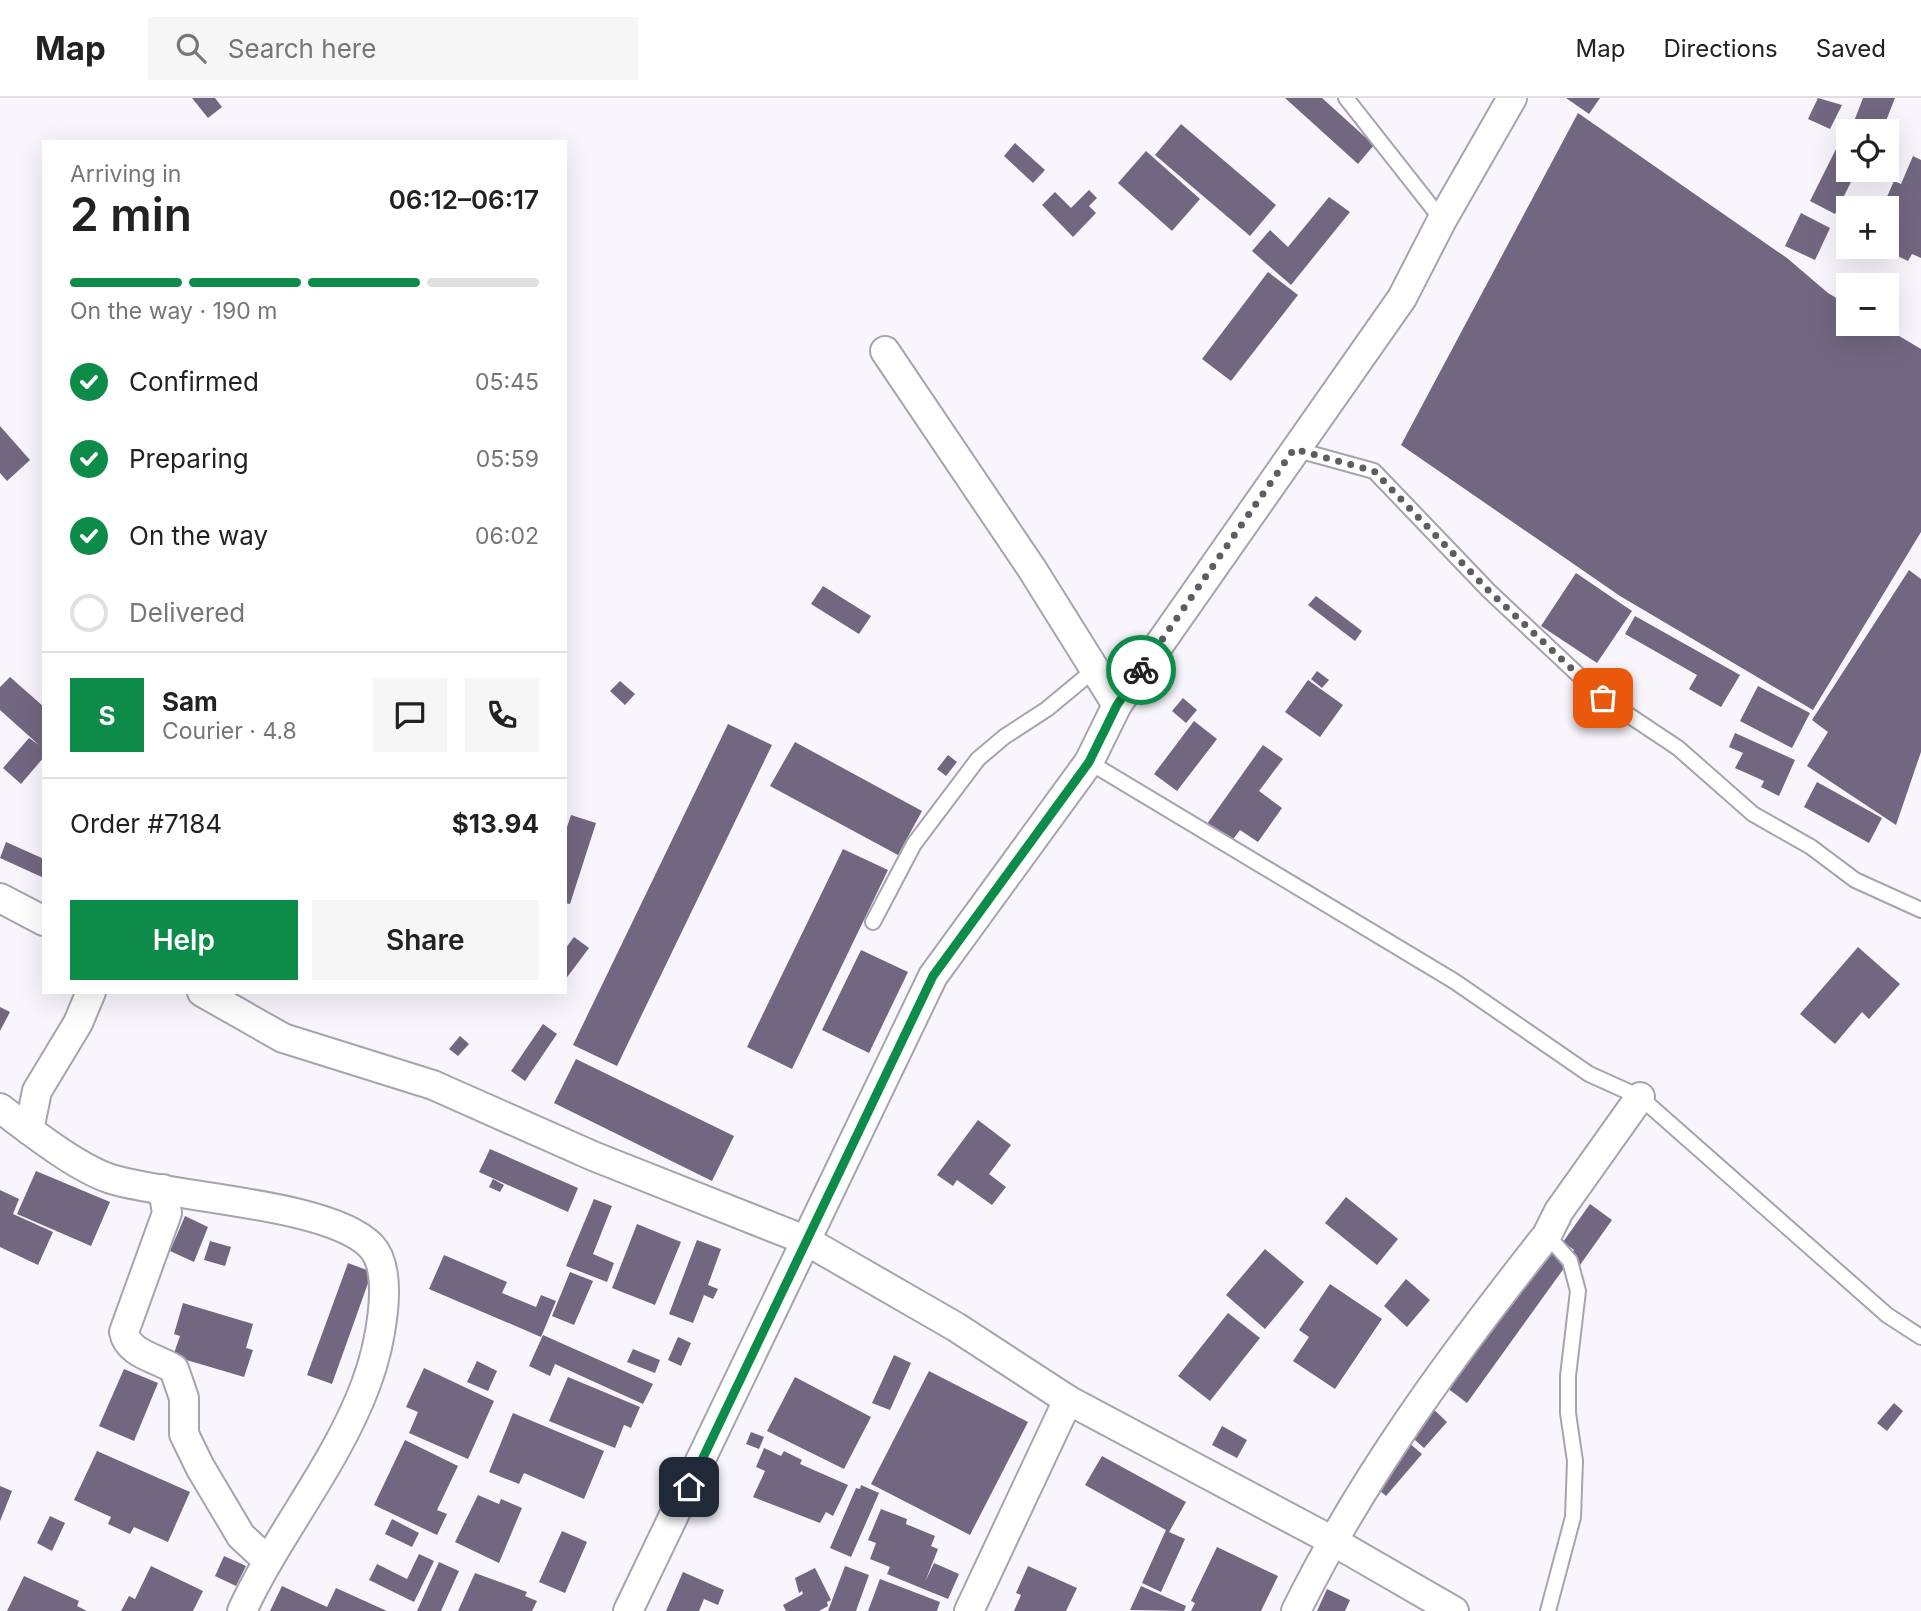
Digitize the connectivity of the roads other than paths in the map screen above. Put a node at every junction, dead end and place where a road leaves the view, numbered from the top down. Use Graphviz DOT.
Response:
graph roads {
  1 [pos="1346,98"];
  2 [pos="1512,98"];
  3 [pos="1442,220"];
  4 [pos="885,351"];
  5 [pos="1294,449"];
  6 [pos="1094,670"];
  7 [pos="1117,705"];
  8 [pos="1089,762"];
  9 [pos="0,898"];
  10 [pos="1921,911"];
  11 [pos="42,920"];
  12 [pos="873,922"];
  13 [pos="90,994"];
  14 [pos="206,994"];
  15 [pos="1640,1097"];
  16 [pos="0,1108"];
  17 [pos="29,1129"];
  18 [pos="163,1189"];
  19 [pos="1546,1235"];
  20 [pos="805,1240"];
  21 [pos="1921,1337"];
  22 [pos="1068,1400"];
  23 [pos="1331,1540"];
  24 [pos="268,1561"];
  25 [pos="242,1611"];
  26 [pos="628,1611"];
  27 [pos="969,1611"];
  28 [pos="1296,1611"];
  29 [pos="1454,1611"];
  30 [pos="1548,1611"];
  1 -- 3 [label="lane"];
  2 -- 3 [label="street"];
  3 -- 5 [label="street"];
  4 -- 6 [label="street"];
  5 -- 7 [label="street"];
  5 -- 10 [label="lane"];
  6 -- 7 [label="street"];
  6 -- 12 [label="lane"];
  7 -- 8 [label="street"];
  8 -- 15 [label="lane"];
  8 -- 20 [label="street"];
  9 -- 11 [label="street"];
  13 -- 17 [label="street"];
  14 -- 20 [label="street"];
  15 -- 19 [label="street"];
  15 -- 21 [label="lane"];
  16 -- 17 [label="street"];
  17 -- 18 [label="street"];
  18 -- 24 [label="street"];
  18 -- 24 [label="street"];
  19 -- 23 [label="street"];
  19 -- 30 [label="lane"];
  20 -- 22 [label="street"];
  20 -- 26 [label="street"];
  22 -- 23 [label="street"];
  22 -- 27 [label="street"];
  23 -- 28 [label="street"];
  23 -- 29 [label="street"];
  24 -- 25 [label="street"];
}
